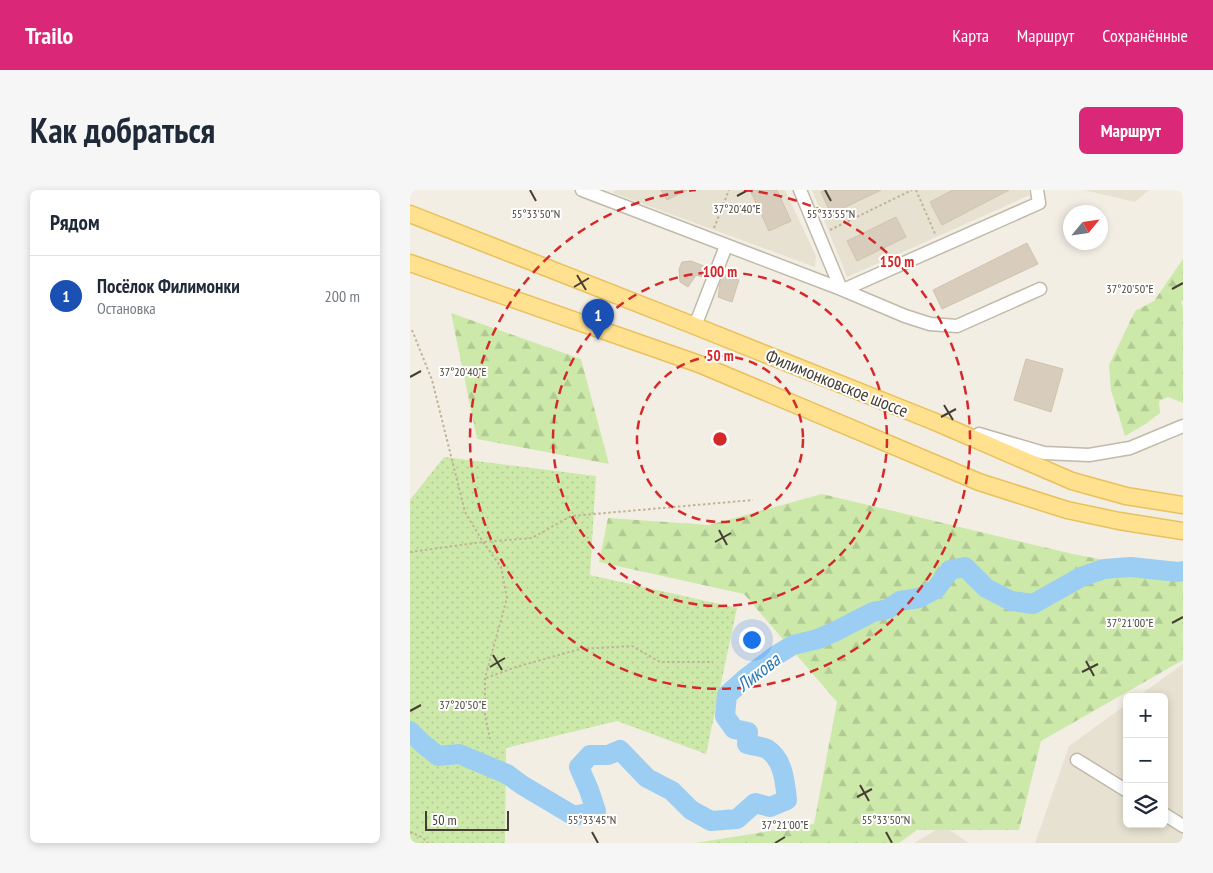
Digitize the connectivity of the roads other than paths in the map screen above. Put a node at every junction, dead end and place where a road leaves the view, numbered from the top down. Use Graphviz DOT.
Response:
graph roads {
  1 [pos="800,190"];
  2 [pos="587,191"];
  3 [pos="1038,196"];
  4 [pos="410,214"];
  5 [pos="726,246"];
  6 [pos="410,263"];
  7 [pos="1040,289"];
  8 [pos="842,290"];
  9 [pos="695,326"];
  10 [pos="933,421"];
  11 [pos="1183,426"];
  12 [pos="1183,505"];
  13 [pos="1183,531"];
  14 [pos="1077,760"];
  15 [pos="1123,789"];
  16 [pos="1168,817"];
  17 [pos="1183,826"];
  1 -- 8 [label="street"];
  2 -- 5 [label="street"];
  3 -- 8 [label="street"];
  4 -- 9 [label="main road, Филимонковское шоссе"];
  5 -- 8 [label="street"];
  5 -- 9 [label="street"];
  6 -- 13 [label="main road, Филимонковское шоссе"];
  7 -- 8 [label="street"];
  9 -- 10 [label="main road, Филимонковское шоссе"];
  10 -- 11 [label="street"];
  10 -- 12 [label="main road, Филимонковское шоссе"];
  14 -- 15 [label="street"];
  16 -- 17 [label="street"];
}
